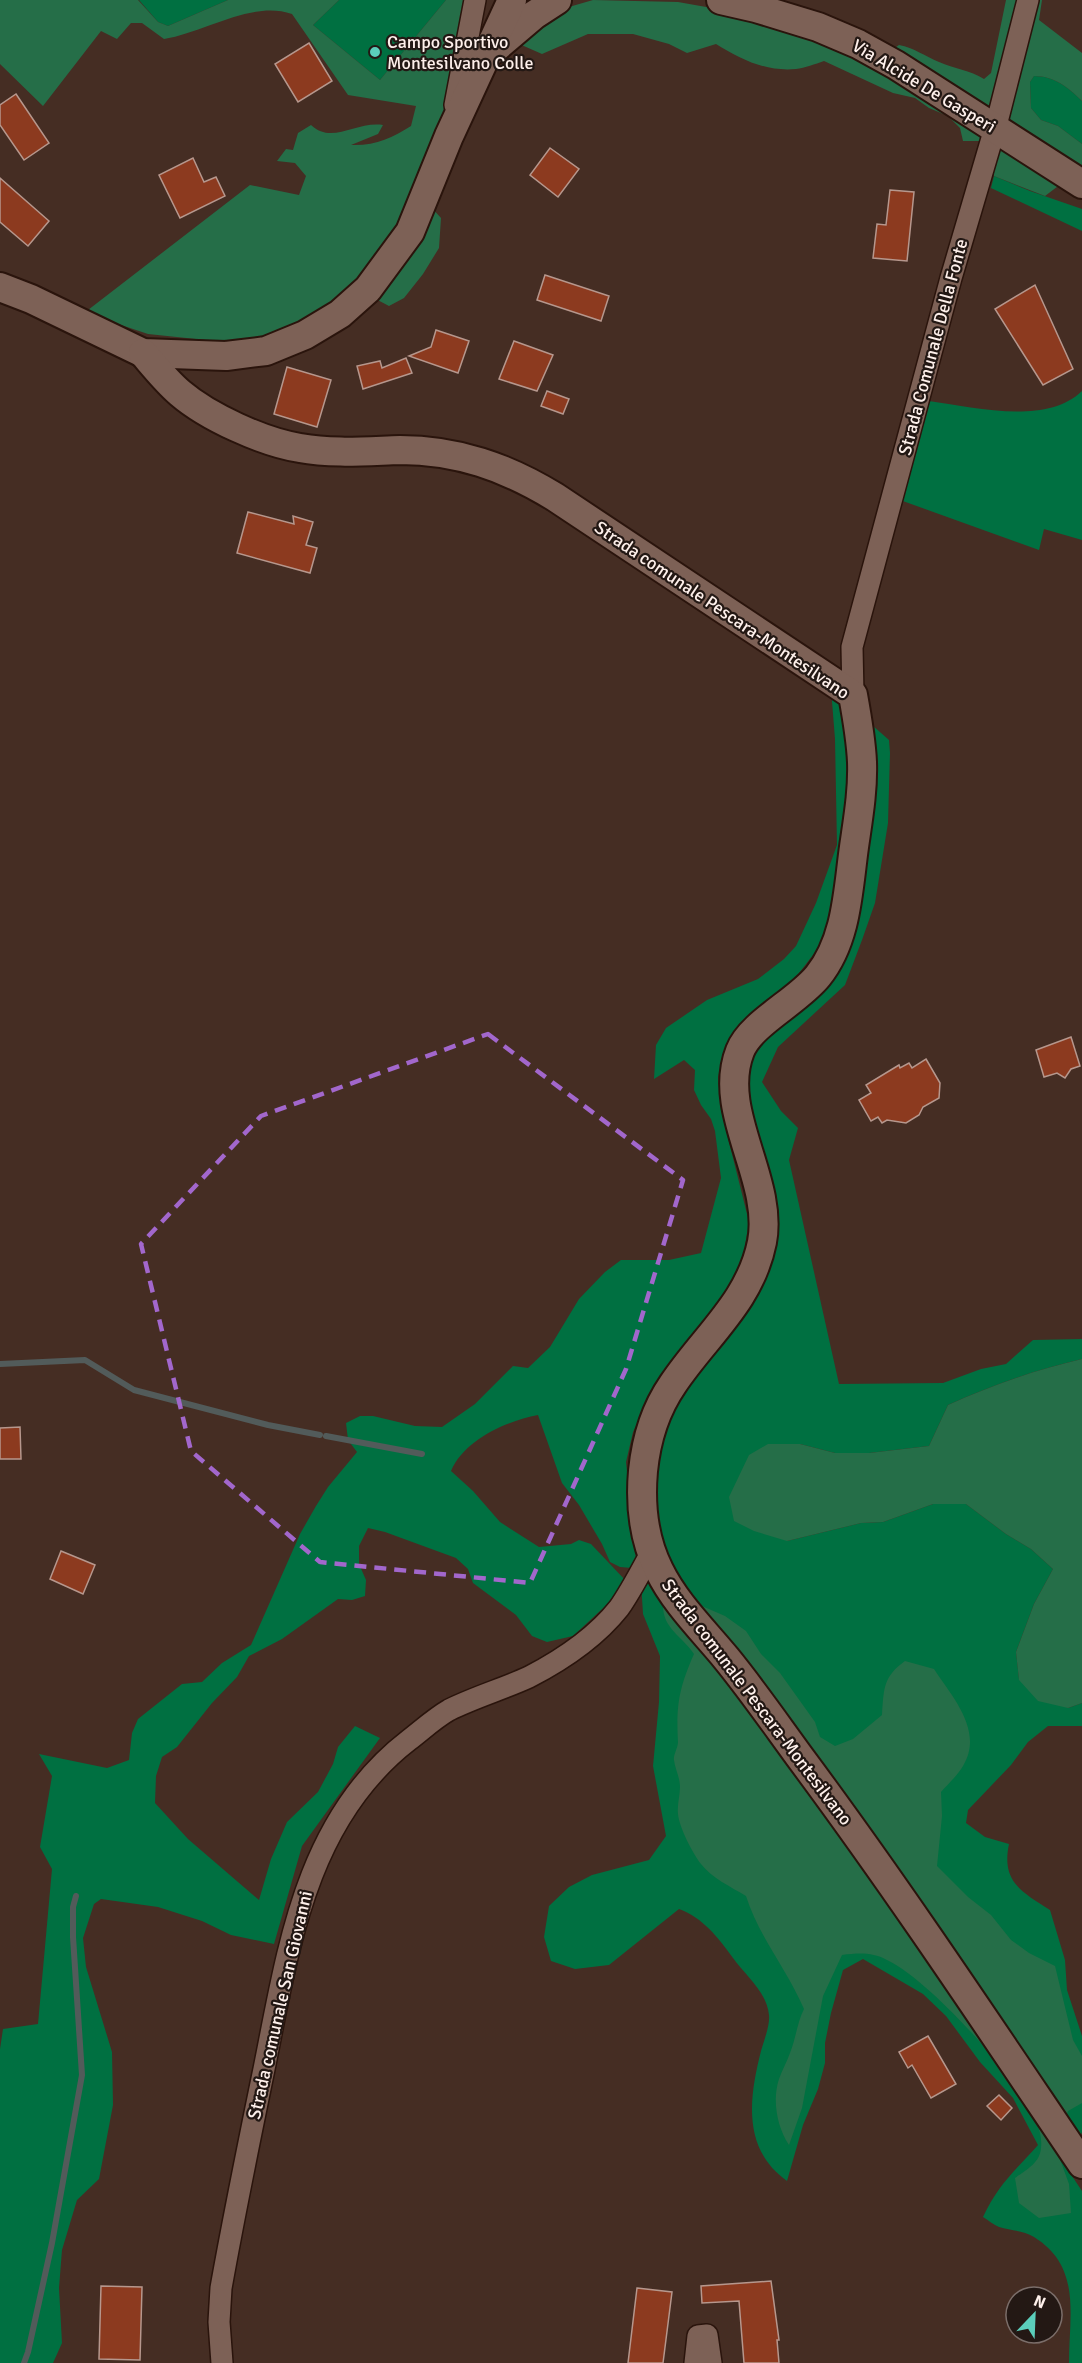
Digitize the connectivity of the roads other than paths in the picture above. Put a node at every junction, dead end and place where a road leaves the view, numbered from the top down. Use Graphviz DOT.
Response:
graph roads {
  1 [pos="475,0"];
  2 [pos="721,0"];
  3 [pos="1028,0"];
  4 [pos="516,4"];
  5 [pos="485,57"];
  6 [pos="995,128"];
  7 [pos="449,136"];
  8 [pos="1082,184"];
  9 [pos="0,287"];
  10 [pos="143,353"];
  11 [pos="853,695"];
  12 [pos="651,1553"];
  13 [pos="1082,2164"];
  14 [pos="222,2363"];
  15 [pos="695,2363"];
  16 [pos="711,2363"];
  1 -- 7 [label="street"];
  2 -- 6 [label="street, Via Alcide De Gasperi"];
  3 -- 6 [label="street, Strada Comunale Della Fonte"];
  4 -- 5 [label="street"];
  4 -- 5 [label="street"];
  5 -- 7 [label="street"];
  6 -- 8 [label="street, Via Alcide De Gasperi"];
  6 -- 11 [label="street, Strada Comunale Della Fonte"];
  7 -- 10 [label="street"];
  9 -- 10 [label="street"];
  10 -- 11 [label="street, Strada comunale Pescara-Montesilvano"];
  11 -- 12 [label="street, Strada comunale Pescara-Montesilvano"];
  12 -- 13 [label="street, Strada comunale Pescara-Montesilvano"];
  12 -- 14 [label="street, Strada comunale San Giovanni"];
  15 -- 16 [label="street"];
}
